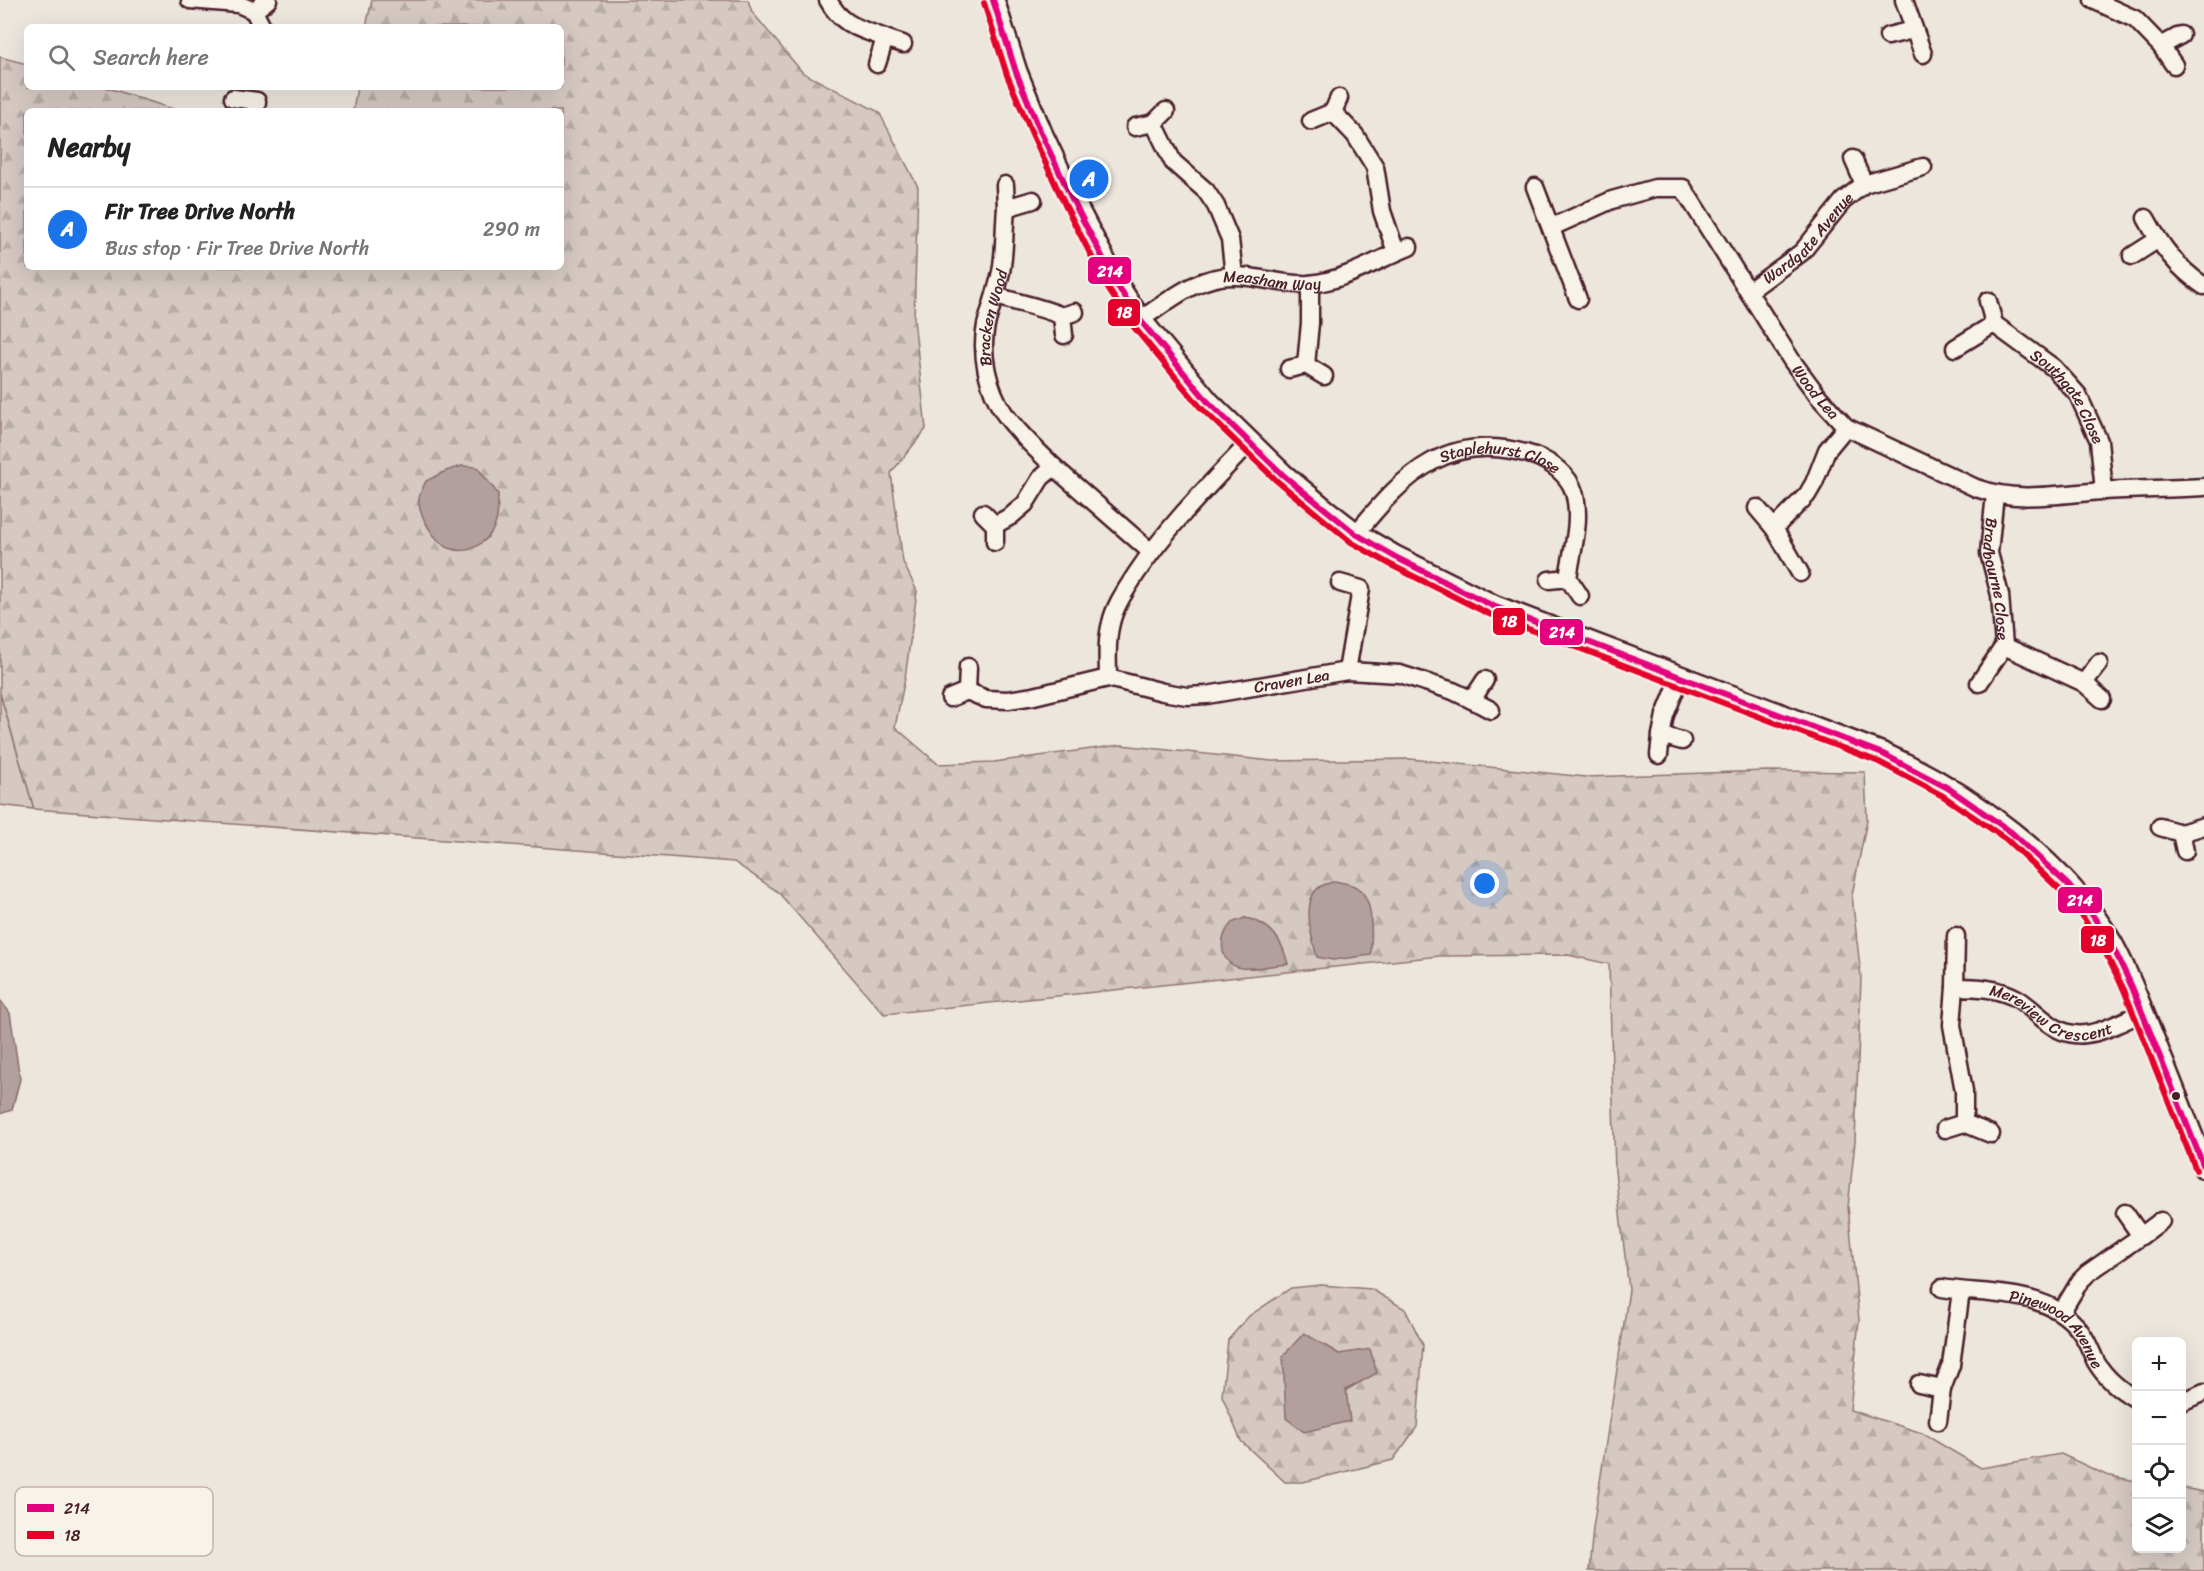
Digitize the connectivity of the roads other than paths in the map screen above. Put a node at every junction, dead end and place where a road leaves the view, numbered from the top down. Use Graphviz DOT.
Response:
graph roads {
  1 [pos="190,0"];
  2 [pos="268,0"];
  3 [pos="828,0"];
  4 [pos="993,0"];
  5 [pos="1904,0"];
  6 [pos="2093,0"];
  7 [pos="255,11"];
  8 [pos="261,24"];
  9 [pos="1913,30"];
  10 [pos="2181,35"];
  11 [pos="1888,36"];
  12 [pos="885,38"];
  13 [pos="903,44"];
  14 [pos="2161,46"];
  15 [pos="1923,54"];
  16 [pos="877,64"];
  17 [pos="2174,65"];
  18 [pos="233,98"];
  19 [pos="257,100"];
  20 [pos="1311,121"];
  21 [pos="1135,127"];
  22 [pos="1853,159"];
  23 [pos="1923,167"];
  24 [pos="1864,184"];
  25 [pos="1005,185"];
  26 [pos="1535,187"];
  27 [pos="1034,200"];
  28 [pos="1006,208"];
  29 [pos="2146,218"];
  30 [pos="1552,227"];
  31 [pos="2157,240"];
  32 [pos="2132,256"];
  33 [pos="1234,276"];
  34 [pos="1310,284"];
  35 [pos="2204,286"];
  36 [pos="1749,291"];
  37 [pos="996,296"];
  38 [pos="1578,299"];
  39 [pos="1988,301"];
  40 [pos="1140,320"];
  41 [pos="1994,324"];
  42 [pos="1064,335"];
  43 [pos="1955,348"];
  44 [pos="1306,365"];
  45 [pos="1289,369"];
  46 [pos="1324,375"];
  47 [pos="1846,427"];
  48 [pos="1250,442"];
  49 [pos="1054,467"];
  50 [pos="2204,487"];
  51 [pos="2104,491"];
  52 [pos="1995,494"];
  53 [pos="1757,508"];
  54 [pos="1774,528"];
  55 [pos="1356,534"];
  56 [pos="995,542"];
  57 [pos="1151,552"];
  58 [pos="1800,573"];
  59 [pos="1568,578"];
  60 [pos="1549,580"];
  61 [pos="1340,584"];
  62 [pos="1580,596"];
  63 [pos="2004,646"];
  64 [pos="2099,663"];
  65 [pos="968,667"];
  66 [pos="1347,671"];
  67 [pos="1108,678"];
  68 [pos="1680,678"];
  69 [pos="1485,680"];
  70 [pos="1979,683"];
  71 [pos="2084,683"];
  72 [pos="967,691"];
  73 [pos="950,698"];
  74 [pos="2102,699"];
  75 [pos="1472,700"];
  76 [pos="1491,710"];
  77 [pos="1661,735"];
  78 [pos="1682,741"];
  79 [pos="1659,756"];
  80 [pos="2204,826"];
  81 [pos="2160,827"];
  82 [pos="2181,833"];
  83 [pos="2185,851"];
  84 [pos="1956,936"];
  85 [pos="1955,987"];
  86 [pos="2142,1013"];
  87 [pos="1964,1123"];
  88 [pos="1945,1129"];
  89 [pos="1991,1134"];
  90 [pos="2204,1167"];
  91 [pos="2124,1213"];
  92 [pos="2162,1221"];
  93 [pos="2140,1236"];
  94 [pos="1942,1288"];
  95 [pos="1961,1291"];
  96 [pos="2061,1311"];
  97 [pos="1919,1384"];
  98 [pos="1942,1389"];
  99 [pos="2204,1392"];
  100 [pos="2132,1396"];
  101 [pos="2186,1400"];
  102 [pos="1938,1421"];
  1 -- 7 [label="street"];
  2 -- 7 [label="street"];
  3 -- 12 [label="street"];
  4 -- 40 [label="street"];
  5 -- 9 [label="street"];
  6 -- 14 [label="street"];
  7 -- 8 [label="street"];
  9 -- 11 [label="street"];
  9 -- 15 [label="street"];
  10 -- 14 [label="street"];
  12 -- 13 [label="street"];
  12 -- 16 [label="street"];
  14 -- 17 [label="street"];
  18 -- 19 [label="street"];
  20 -- 34 [label="street, Measham Way"];
  21 -- 33 [label="street"];
  22 -- 24 [label="street, Wardgate Avenue"];
  23 -- 24 [label="street, Wardgate Avenue"];
  24 -- 36 [label="street, Wardgate Avenue"];
  25 -- 28 [label="street, Bracken Wood"];
  26 -- 30 [label="street"];
  27 -- 28 [label="street"];
  28 -- 37 [label="street, Bracken Wood"];
  29 -- 31 [label="street"];
  30 -- 36 [label="street, Wood Lea"];
  30 -- 38 [label="street"];
  31 -- 32 [label="street"];
  31 -- 35 [label="street"];
  33 -- 34 [label="street, Measham Way"];
  33 -- 40 [label="street, Measham Way"];
  34 -- 44 [label="street"];
  36 -- 47 [label="street, Wood Lea"];
  37 -- 42 [label="street"];
  37 -- 49 [label="street, Bracken Wood"];
  39 -- 41 [label="street"];
  40 -- 48 [label="street"];
  41 -- 43 [label="street"];
  41 -- 51 [label="street, Southgate Close"];
  44 -- 45 [label="street"];
  44 -- 46 [label="street"];
  47 -- 52 [label="street, Wood Lea"];
  47 -- 54 [label="street"];
  48 -- 55 [label="street"];
  48 -- 57 [label="street"];
  49 -- 56 [label="street"];
  49 -- 57 [label="street, Bracken Wood"];
  50 -- 51 [label="street, Wood Lea"];
  51 -- 52 [label="street, Wood Lea"];
  52 -- 63 [label="street, Bradbourne Close"];
  53 -- 54 [label="street"];
  54 -- 58 [label="street"];
  55 -- 59 [label="street, Staplehurst Close"];
  55 -- 68 [label="street"];
  57 -- 67 [label="street"];
  59 -- 60 [label="street"];
  59 -- 62 [label="street"];
  61 -- 66 [label="street"];
  63 -- 70 [label="street"];
  63 -- 71 [label="street, Bradbourne Close"];
  64 -- 71 [label="street"];
  65 -- 72 [label="street"];
  66 -- 67 [label="street, Craven Lea"];
  66 -- 75 [label="street, Craven Lea"];
  67 -- 72 [label="street, Craven Lea"];
  68 -- 77 [label="street"];
  68 -- 86 [label="street"];
  69 -- 75 [label="street"];
  71 -- 74 [label="street, Bradbourne Close"];
  72 -- 73 [label="street"];
  75 -- 76 [label="street, Craven Lea"];
  77 -- 78 [label="street"];
  77 -- 79 [label="street"];
  80 -- 82 [label="street"];
  81 -- 82 [label="street"];
  82 -- 83 [label="street"];
  84 -- 85 [label="street"];
  85 -- 86 [label="street, Mereview Crescent"];
  85 -- 87 [label="street"];
  86 -- 90 [label="street"];
  87 -- 88 [label="street"];
  87 -- 89 [label="street"];
  91 -- 93 [label="street"];
  92 -- 93 [label="street"];
  93 -- 96 [label="street"];
  94 -- 95 [label="street, Pinewood Avenue"];
  95 -- 96 [label="street, Pinewood Avenue"];
  95 -- 98 [label="street"];
  96 -- 100 [label="street, Pinewood Avenue"];
  97 -- 98 [label="street"];
  98 -- 102 [label="street"];
  99 -- 101 [label="street"];
}
